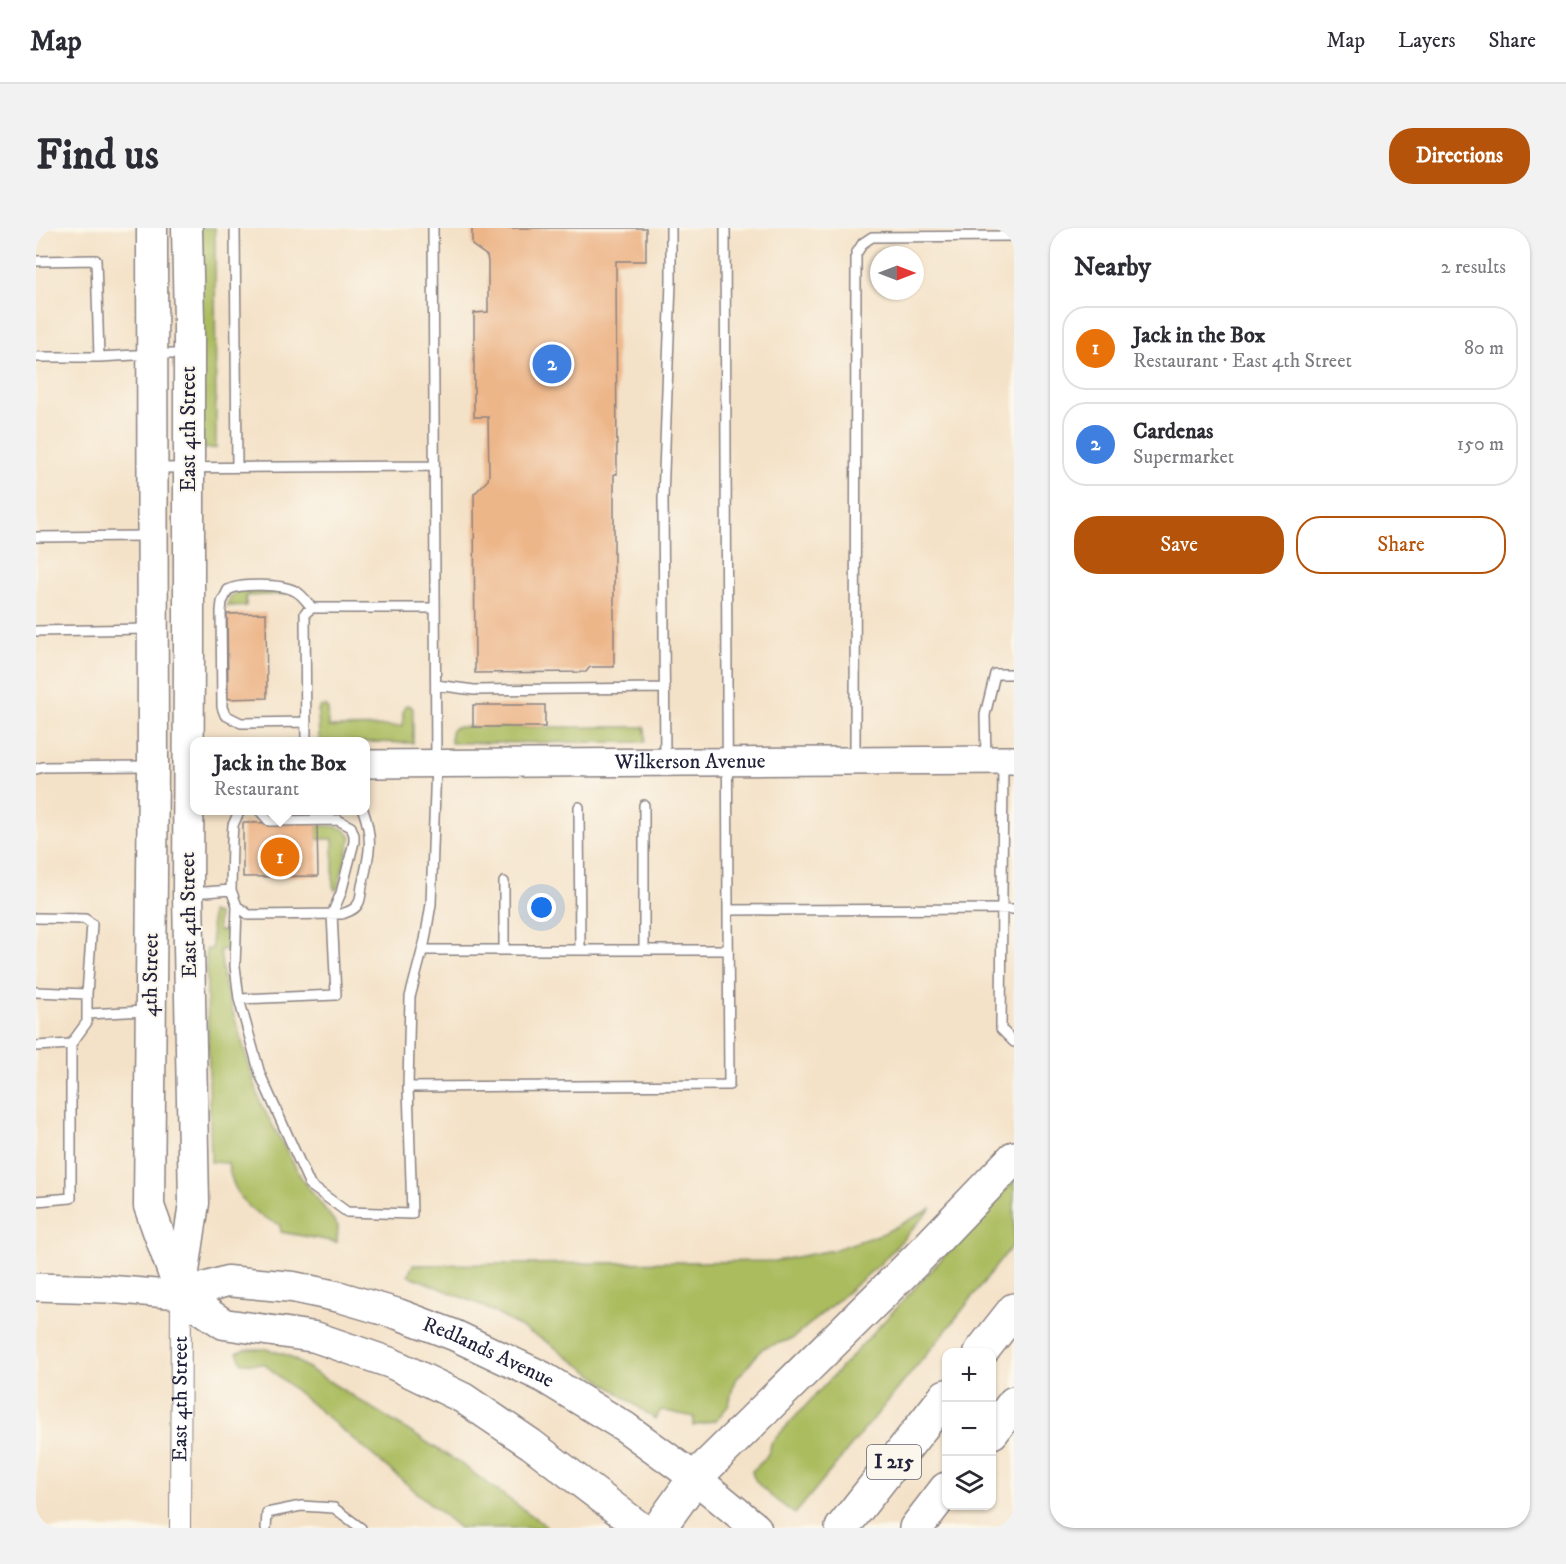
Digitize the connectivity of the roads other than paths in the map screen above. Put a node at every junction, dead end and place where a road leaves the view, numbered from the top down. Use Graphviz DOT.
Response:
graph roads {
  1 [pos="152,228"];
  2 [pos="187,228"];
  3 [pos="235,228"];
  4 [pos="433,228"];
  5 [pos="670,228"];
  6 [pos="725,228"];
  7 [pos="1014,236"];
  8 [pos="36,261"];
  9 [pos="153,354"];
  10 [pos="189,354"];
  11 [pos="36,357"];
  12 [pos="99,357"];
  13 [pos="434,466"];
  14 [pos="189,467"];
  15 [pos="237,467"];
  16 [pos="153,468"];
  17 [pos="153,536"];
  18 [pos="36,537"];
  19 [pos="312,608"];
  20 [pos="435,608"];
  21 [pos="36,631"];
  22 [pos="153,640"];
  23 [pos="1014,674"];
  24 [pos="436,685"];
  25 [pos="665,688"];
  26 [pos="306,722"];
  27 [pos="192,737"];
  28 [pos="306,737"];
  29 [pos="1001,760"];
  30 [pos="855,761"];
  31 [pos="665,762"];
  32 [pos="728,762"];
  33 [pos="370,764"];
  34 [pos="436,764"];
  35 [pos="190,765"];
  36 [pos="153,766"];
  37 [pos="36,769"];
  38 [pos="644,805"];
  39 [pos="579,807"];
  40 [pos="190,815"];
  41 [pos="237,815"];
  42 [pos="264,815"];
  43 [pos="365,815"];
  44 [pos="504,882"];
  45 [pos="231,890"];
  46 [pos="188,894"];
  47 [pos="237,906"];
  48 [pos="1001,909"];
  49 [pos="1014,909"];
  50 [pos="728,910"];
  51 [pos="332,914"];
  52 [pos="36,918"];
  53 [pos="422,950"];
  54 [pos="504,950"];
  55 [pos="580,950"];
  56 [pos="644,950"];
  57 [pos="727,950"];
  58 [pos="36,992"];
  59 [pos="87,994"];
  60 [pos="238,999"];
  61 [pos="151,1010"];
  62 [pos="87,1014"];
  63 [pos="1014,1042"];
  64 [pos="70,1044"];
  65 [pos="36,1046"];
  66 [pos="408,1087"];
  67 [pos="1014,1158"];
  68 [pos="36,1201"];
  69 [pos="36,1287"];
  70 [pos="181,1295"];
  71 [pos="1014,1310"];
  72 [pos="985,1348"];
  73 [pos="942,1401"];
  74 [pos="1014,1403"];
  75 [pos="996,1427"];
  76 [pos="706,1488"];
  77 [pos="942,1494"];
  78 [pos="180,1528"];
  79 [pos="266,1528"];
  80 [pos="361,1528"];
  81 [pos="641,1528"];
  82 [pos="659,1528"];
  83 [pos="756,1528"];
  84 [pos="842,1528"];
  85 [pos="916,1528"];
  1 -- 9 [label="main road, East 4th Street"];
  2 -- 10 [label="main road, East 4th Street"];
  3 -- 15 [label="lane"];
  4 -- 13 [label="lane"];
  5 -- 25 [label="lane"];
  6 -- 32 [label="lane"];
  7 -- 30 [label="lane"];
  8 -- 12 [label="lane"];
  9 -- 10 [label="lane"];
  9 -- 12 [label="lane"];
  9 -- 16 [label="main road, East 4th Street"];
  10 -- 14 [label="main road, East 4th Street"];
  11 -- 12 [label="lane"];
  13 -- 15 [label="lane"];
  13 -- 20 [label="lane"];
  14 -- 15 [label="lane"];
  14 -- 16 [label="lane"];
  14 -- 27 [label="main road, East 4th Street"];
  16 -- 17 [label="main road, East 4th Street"];
  17 -- 18 [label="lane"];
  17 -- 22 [label="main road, East 4th Street"];
  19 -- 20 [label="lane"];
  19 -- 26 [label="lane"];
  19 -- 26 [label="lane"];
  20 -- 24 [label="lane"];
  21 -- 22 [label="lane"];
  22 -- 36 [label="main road, 4th Street"];
  23 -- 29 [label="lane"];
  24 -- 25 [label="lane"];
  24 -- 34 [label="lane"];
  25 -- 31 [label="lane"];
  26 -- 28 [label="lane"];
  29 -- 30 [label="main road, Wilkerson Avenue"];
  29 -- 48 [label="lane"];
  30 -- 32 [label="main road, Wilkerson Avenue"];
  31 -- 32 [label="main road, Wilkerson Avenue"];
  31 -- 34 [label="main road, Wilkerson Avenue"];
  32 -- 50 [label="lane"];
  33 -- 34 [label="main road, Wilkerson Avenue"];
  34 -- 53 [label="lane"];
  35 -- 36 [label="main road"];
  36 -- 37 [label="lane"];
  36 -- 61 [label="main road, 4th Street"];
  38 -- 56 [label="lane"];
  39 -- 55 [label="lane"];
  40 -- 46 [label="main road, East 4th Street"];
  41 -- 45 [label="lane"];
  42 -- 51 [label="lane"];
  43 -- 51 [label="lane"];
  44 -- 54 [label="lane"];
  45 -- 46 [label="lane"];
  45 -- 47 [label="lane"];
  46 -- 70 [label="main road, East 4th Street"];
  47 -- 51 [label="lane"];
  47 -- 60 [label="lane"];
  48 -- 49 [label="lane"];
  48 -- 50 [label="lane"];
  48 -- 63 [label="lane"];
  50 -- 57 [label="lane"];
  51 -- 60 [label="lane"];
  52 -- 59 [label="lane"];
  53 -- 54 [label="lane"];
  53 -- 66 [label="lane"];
  54 -- 55 [label="lane"];
  55 -- 56 [label="lane"];
  56 -- 57 [label="lane"];
  57 -- 66 [label="lane"];
  58 -- 59 [label="lane"];
  59 -- 62 [label="lane"];
  60 -- 66 [label="lane"];
  61 -- 62 [label="lane"];
  61 -- 70 [label="main road, 4th Street"];
  62 -- 64 [label="lane"];
  64 -- 65 [label="lane"];
  64 -- 68 [label="lane"];
  67 -- 76 [label="highway"];
  69 -- 70 [label="main road, Redlands Avenue"];
  70 -- 76 [label="main road, Redlands Avenue"];
  70 -- 78 [label="street, East 4th Street"];
  70 -- 81 [label="main road, Redlands Avenue"];
  71 -- 72 [label="highway"];
  73 -- 84 [label="highway, I 215"];
  74 -- 75 [label="highway"];
  76 -- 82 [label="highway"];
  76 -- 83 [label="main road, Redlands Avenue"];
  77 -- 85 [label="highway, I 215"];
  79 -- 80 [label="lane"];
}
